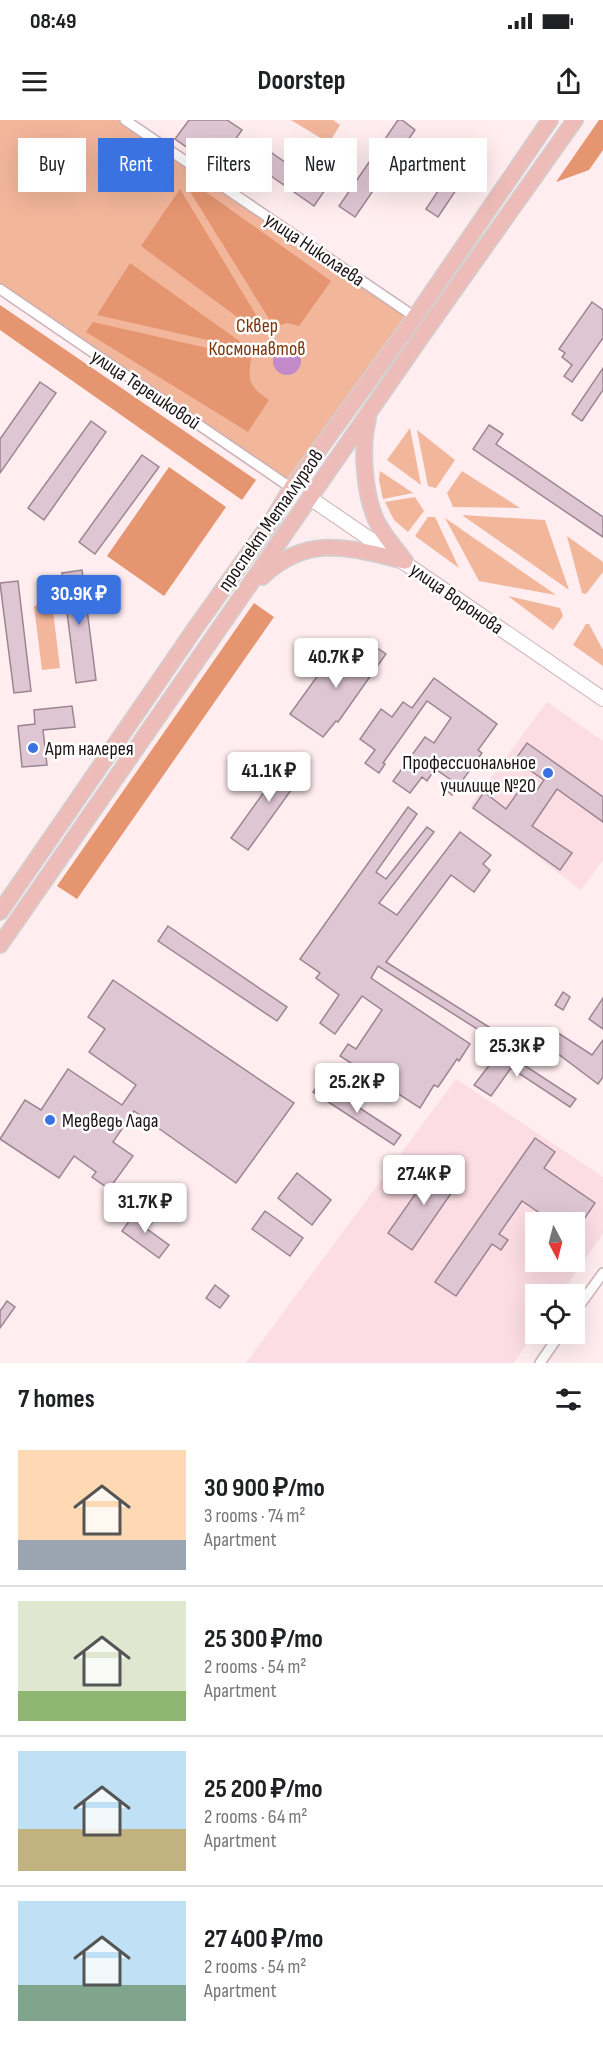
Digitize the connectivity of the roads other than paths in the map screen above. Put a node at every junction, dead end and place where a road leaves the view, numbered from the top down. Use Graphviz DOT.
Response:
graph roads {
  1 [pos="125,120"];
  2 [pos="550,120"];
  3 [pos="575,120"];
  4 [pos="516,171"];
  5 [pos="532,182"];
  6 [pos="0,289"];
  7 [pos="415,317"];
  8 [pos="429,326"];
  9 [pos="369,415"];
  10 [pos="292,487"];
  11 [pos="310,498"];
  12 [pos="405,561"];
  13 [pos="243,594"];
  14 [pos="603,699"];
  15 [pos="0,912"];
  16 [pos="0,945"];
  17 [pos="603,1273"];
  18 [pos="585,1298"];
  19 [pos="553,1344"];
  20 [pos="540,1363"];
  1 -- 7 [label="street, улица Николаева"];
  2 -- 4 [label="main road, проспект Металлургов"];
  3 -- 5 [label="main road, проспект Металлургов"];
  4 -- 5 [label="main road"];
  4 -- 7 [label="main road, проспект Металлургов"];
  5 -- 8 [label="main road, проспект Металлургов"];
  6 -- 10 [label="street, улица Терешковой"];
  7 -- 8 [label="main road"];
  7 -- 10 [label="main road, проспект Металлургов"];
  8 -- 9 [label="main road, проспект Металлургов"];
  9 -- 11 [label="main road, проспект Металлургов"];
  9 -- 12 [label="main road"];
  10 -- 11 [label="main road"];
  10 -- 15 [label="main road, проспект Металлургов"];
  11 -- 12 [label="main road, улица Воронова"];
  11 -- 13 [label="main road, проспект Металлургов"];
  12 -- 13 [label="main road"];
  12 -- 14 [label="main road, улица Воронова"];
  13 -- 16 [label="main road, проспект Металлургов"];
  17 -- 18 [label="street"];
  19 -- 20 [label="street"];
}
